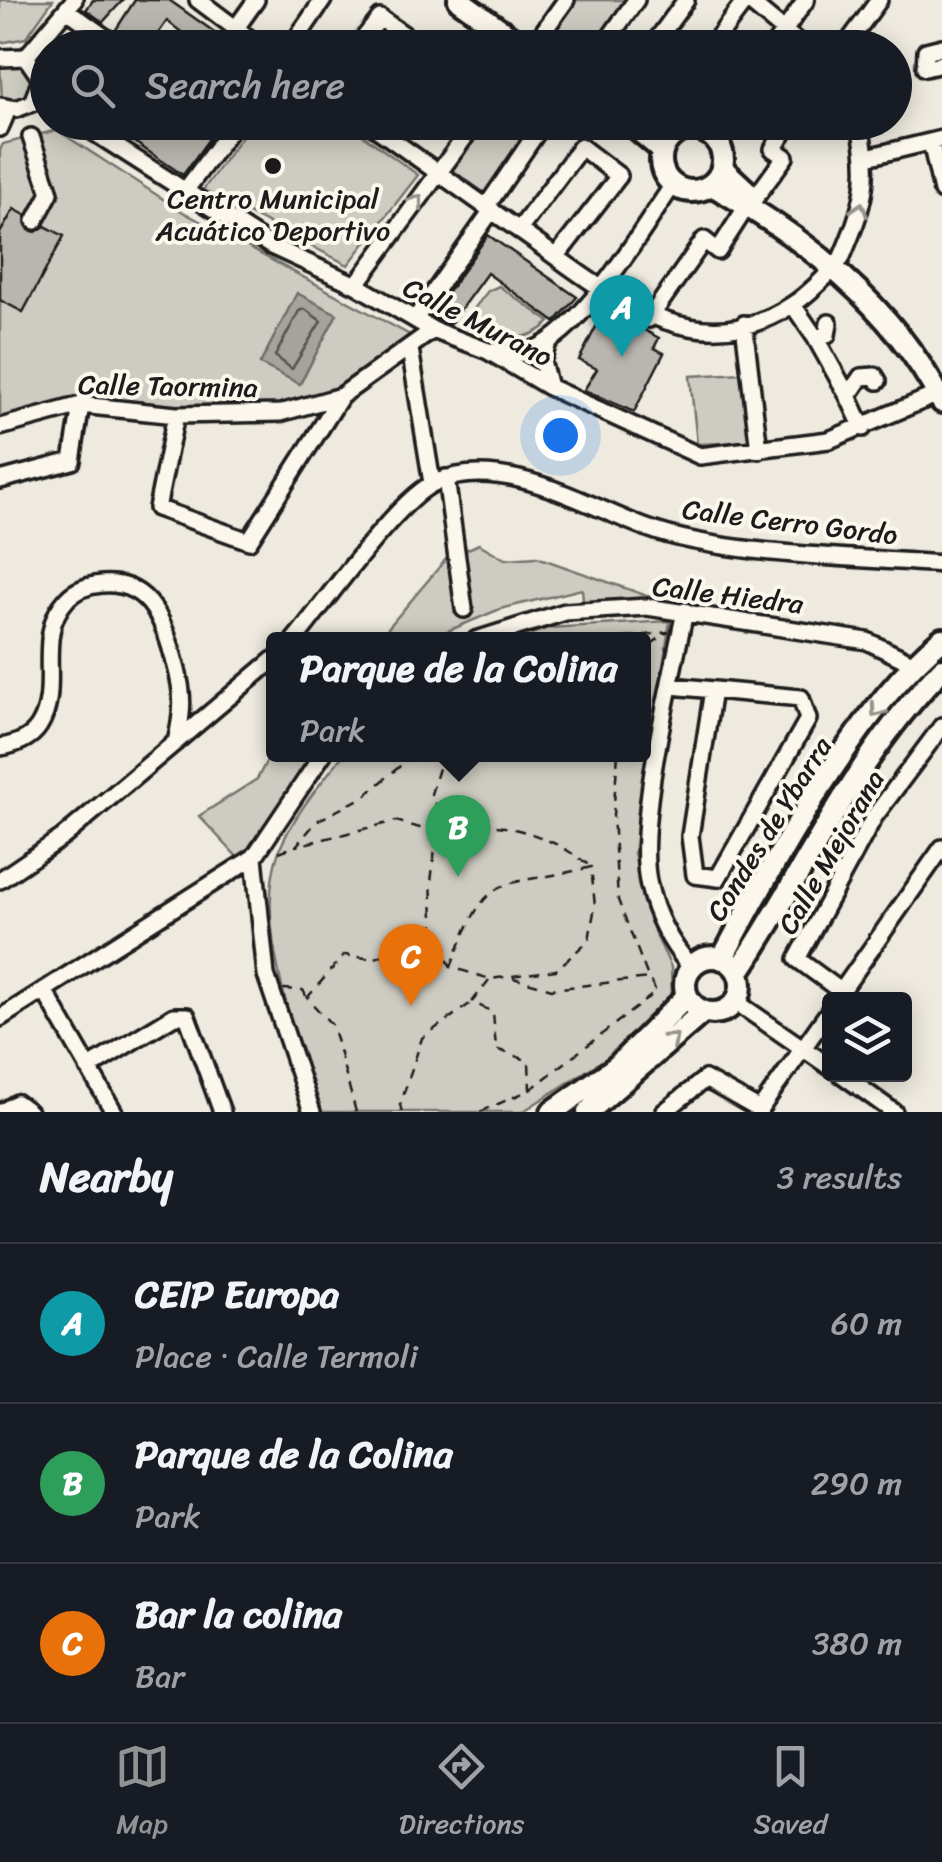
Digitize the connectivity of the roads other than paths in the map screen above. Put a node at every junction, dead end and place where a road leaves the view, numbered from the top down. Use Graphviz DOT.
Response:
graph roads {
  1 [pos="198,0"];
  2 [pos="256,0"];
  3 [pos="323,0"];
  4 [pos="459,0"];
  5 [pos="478,0"];
  6 [pos="566,0"];
  7 [pos="636,0"];
  8 [pos="686,0"];
  9 [pos="747,0"];
  10 [pos="806,0"];
  11 [pos="879,0"];
  12 [pos="71,5"];
  13 [pos="236,28"];
  14 [pos="49,30"];
  15 [pos="98,30"];
  16 [pos="239,30"];
  17 [pos="302,30"];
  18 [pos="370,30"];
  19 [pos="397,30"];
  20 [pos="509,30"];
  21 [pos="515,30"];
  22 [pos="546,30"];
  23 [pos="615,30"];
  24 [pos="665,30"];
  25 [pos="724,30"];
  26 [pos="784,30"];
  27 [pos="786,30"];
  28 [pos="857,30"];
  29 [pos="942,47"];
  30 [pos="30,51"];
  31 [pos="26,56"];
  32 [pos="0,58"];
  33 [pos="30,60"];
  34 [pos="942,64"];
  35 [pos="30,105"];
  36 [pos="4,108"];
  37 [pos="0,128"];
  38 [pos="32,140"];
  39 [pos="106,140"];
  40 [pos="222,140"];
  41 [pos="391,140"];
  42 [pos="463,140"];
  43 [pos="532,140"];
  44 [pos="660,140"];
  45 [pos="716,140"];
  46 [pos="779,140"];
  47 [pos="864,140"];
  48 [pos="936,141"];
  49 [pos="868,156"];
  50 [pos="438,173"];
  51 [pos="717,177"];
  52 [pos="673,186"];
  53 [pos="185,191"];
  54 [pos="942,191"];
  55 [pos="751,202"];
  56 [pos="489,208"];
  57 [pos="35,221"];
  58 [pos="519,230"];
  59 [pos="556,257"];
  60 [pos="837,264"];
  61 [pos="356,286"];
  62 [pos="600,291"];
  63 [pos="793,305"];
  64 [pos="649,318"];
  65 [pos="415,319"];
  66 [pos="829,323"];
  67 [pos="744,324"];
  68 [pos="433,330"];
  69 [pos="814,338"];
  70 [pos="548,344"];
  71 [pos="410,349"];
  72 [pos="488,351"];
  73 [pos="878,382"];
  74 [pos="549,388"];
  75 [pos="941,389"];
  76 [pos="341,396"];
  77 [pos="848,396"];
  78 [pos="81,405"];
  79 [pos="176,415"];
  80 [pos="0,427"];
  81 [pos="862,428"];
  82 [pos="759,450"];
  83 [pos="0,480"];
  84 [pos="439,481"];
  85 [pos="942,564"];
  86 [pos="685,611"];
  87 [pos="300,632"];
  88 [pos="470,632"];
  89 [pos="499,632"];
  90 [pos="942,639"];
  91 [pos="912,663"];
  92 [pos="266,666"];
  93 [pos="942,669"];
  94 [pos="671,686"];
  95 [pos="713,690"];
  96 [pos="185,704"];
  97 [pos="207,713"];
  98 [pos="942,726"];
  99 [pos="176,742"];
  100 [pos="0,747"];
  101 [pos="318,762"];
  102 [pos="942,848"];
  103 [pos="254,857"];
  104 [pos="0,880"];
  105 [pos="730,966"];
  106 [pos="691,967"];
  107 [pos="44,990"];
  108 [pos="834,992"];
  109 [pos="842,992"];
  110 [pos="686,997"];
  111 [pos="736,1002"];
  112 [pos="702,1012"];
  113 [pos="0,1018"];
  114 [pos="822,1021"];
  115 [pos="803,1048"];
  116 [pos="822,1061"];
  117 [pos="88,1068"];
  118 [pos="852,1082"];
  119 [pos="759,1111"];
  120 [pos="2,1112"];
  121 [pos="29,1112"];
  122 [pos="114,1112"];
  123 [pos="222,1112"];
  124 [pos="312,1112"];
  125 [pos="552,1112"];
  126 [pos="588,1112"];
  127 [pos="664,1112"];
  128 [pos="894,1112"];
  1 -- 13 [label="street"];
  2 -- 13 [label="street"];
  3 -- 17 [label="street"];
  4 -- 20 [label="main road"];
  5 -- 21 [label="main road"];
  6 -- 22 [label="street"];
  7 -- 23 [label="street"];
  8 -- 24 [label="street"];
  9 -- 25 [label="street"];
  9 -- 26 [label="street"];
  10 -- 27 [label="street"];
  11 -- 28 [label="street"];
  12 -- 14 [label="street"];
  12 -- 15 [label="street"];
  13 -- 16 [label="street"];
  18 -- 19 [label="street"];
  29 -- 34 [label="street"];
  30 -- 31 [label="street"];
  31 -- 32 [label="street"];
  31 -- 33 [label="street"];
  35 -- 36 [label="street"];
  36 -- 37 [label="street"];
  38 -- 57 [label="street"];
  39 -- 53 [label="street, Calle Murano"];
  40 -- 53 [label="street"];
  41 -- 50 [label="street"];
  42 -- 50 [label="street"];
  43 -- 56 [label="street"];
  44 -- 52 [label="main road"];
  45 -- 51 [label="main road"];
  46 -- 55 [label="street"];
  47 -- 49 [label="street"];
  48 -- 49 [label="street"];
  48 -- 54 [label="street"];
  60 -- 49 [label="street, one-way"];
  50 -- 56 [label="street"];
  61 -- 50 [label="street, one-way"];
  51 -- 52 [label="main road"];
  51 -- 55 [label="main road"];
  52 -- 62 [label="street"];
  53 -- 61 [label="street, Calle Murano"];
  55 -- 60 [label="main road"];
  55 -- 64 [label="street"];
  56 -- 58 [label="street"];
  56 -- 65 [label="street"];
  58 -- 59 [label="street"];
  58 -- 59 [label="street"];
  59 -- 62 [label="street"];
  60 -- 63 [label="street"];
  60 -- 75 [label="main road"];
  61 -- 65 [label="street, Calle Murano"];
  62 -- 64 [label="street"];
  62 -- 70 [label="street"];
  63 -- 67 [label="street"];
  63 -- 69 [label="street"];
  64 -- 67 [label="street"];
  65 -- 68 [label="street, Calle Murano"];
  66 -- 69 [label="street"];
  67 -- 82 [label="street"];
  68 -- 71 [label="street, Calle Taormina"];
  68 -- 72 [label="street, Calle Murano"];
  69 -- 77 [label="street"];
  70 -- 72 [label="street"];
  70 -- 74 [label="street"];
  71 -- 76 [label="street, Calle Taormina"];
  71 -- 84 [label="street"];
  72 -- 74 [label="street, Calle Murano"];
  73 -- 77 [label="street"];
  74 -- 82 [label="street, Calle Murano"];
  75 -- 81 [label="street, Calle Murano"];
  76 -- 79 [label="street, Calle Taormina"];
  76 -- 79 [label="street"];
  77 -- 81 [label="street"];
  78 -- 79 [label="street, Calle Taormina"];
  78 -- 80 [label="street, Calle Taormina"];
  78 -- 83 [label="street"];
  81 -- 82 [label="street, Calle Murano"];
  84 -- 85 [label="street, Calle Cerro Gordo"];
  84 -- 87 [label="street"];
  84 -- 88 [label="street"];
  86 -- 89 [label="street, Calle Hiedra"];
  86 -- 91 [label="street, Calle Hiedra"];
  86 -- 94 [label="street"];
  90 -- 91 [label="main road, Condes de Ybarra"];
  91 -- 105 [label="main road, Condes de Ybarra, one-way"];
  92 -- 97 [label="street"];
  93 -- 105 [label="main road, Condes de Ybarra"];
  94 -- 95 [label="street"];
  94 -- 106 [label="street"];
  95 -- 95 [label="street"];
  96 -- 97 [label="street"];
  96 -- 99 [label="street"];
  96 -- 100 [label="street"];
  97 -- 99 [label="street"];
  98 -- 108 [label="street, Calle Mejorana"];
  99 -- 104 [label="street"];
  101 -- 103 [label="street"];
  102 -- 109 [label="street"];
  103 -- 107 [label="street"];
  103 -- 124 [label="street"];
  105 -- 106 [label="main road"];
  105 -- 111 [label="main road"];
  106 -- 110 [label="main road"];
  107 -- 113 [label="street"];
  107 -- 117 [label="street"];
  110 -- 112 [label="main road"];
  110 -- 125 [label="main road"];
  111 -- 112 [label="main road"];
  111 -- 115 [label="street"];
  126 -- 112 [label="main road, one-way"];
  114 -- 115 [label="street"];
  115 -- 116 [label="street"];
  115 -- 119 [label="street"];
  117 -- 122 [label="street"];
  117 -- 123 [label="street"];
  118 -- 128 [label="street"];
  119 -- 127 [label="street"];
  120 -- 121 [label="street"];
}
